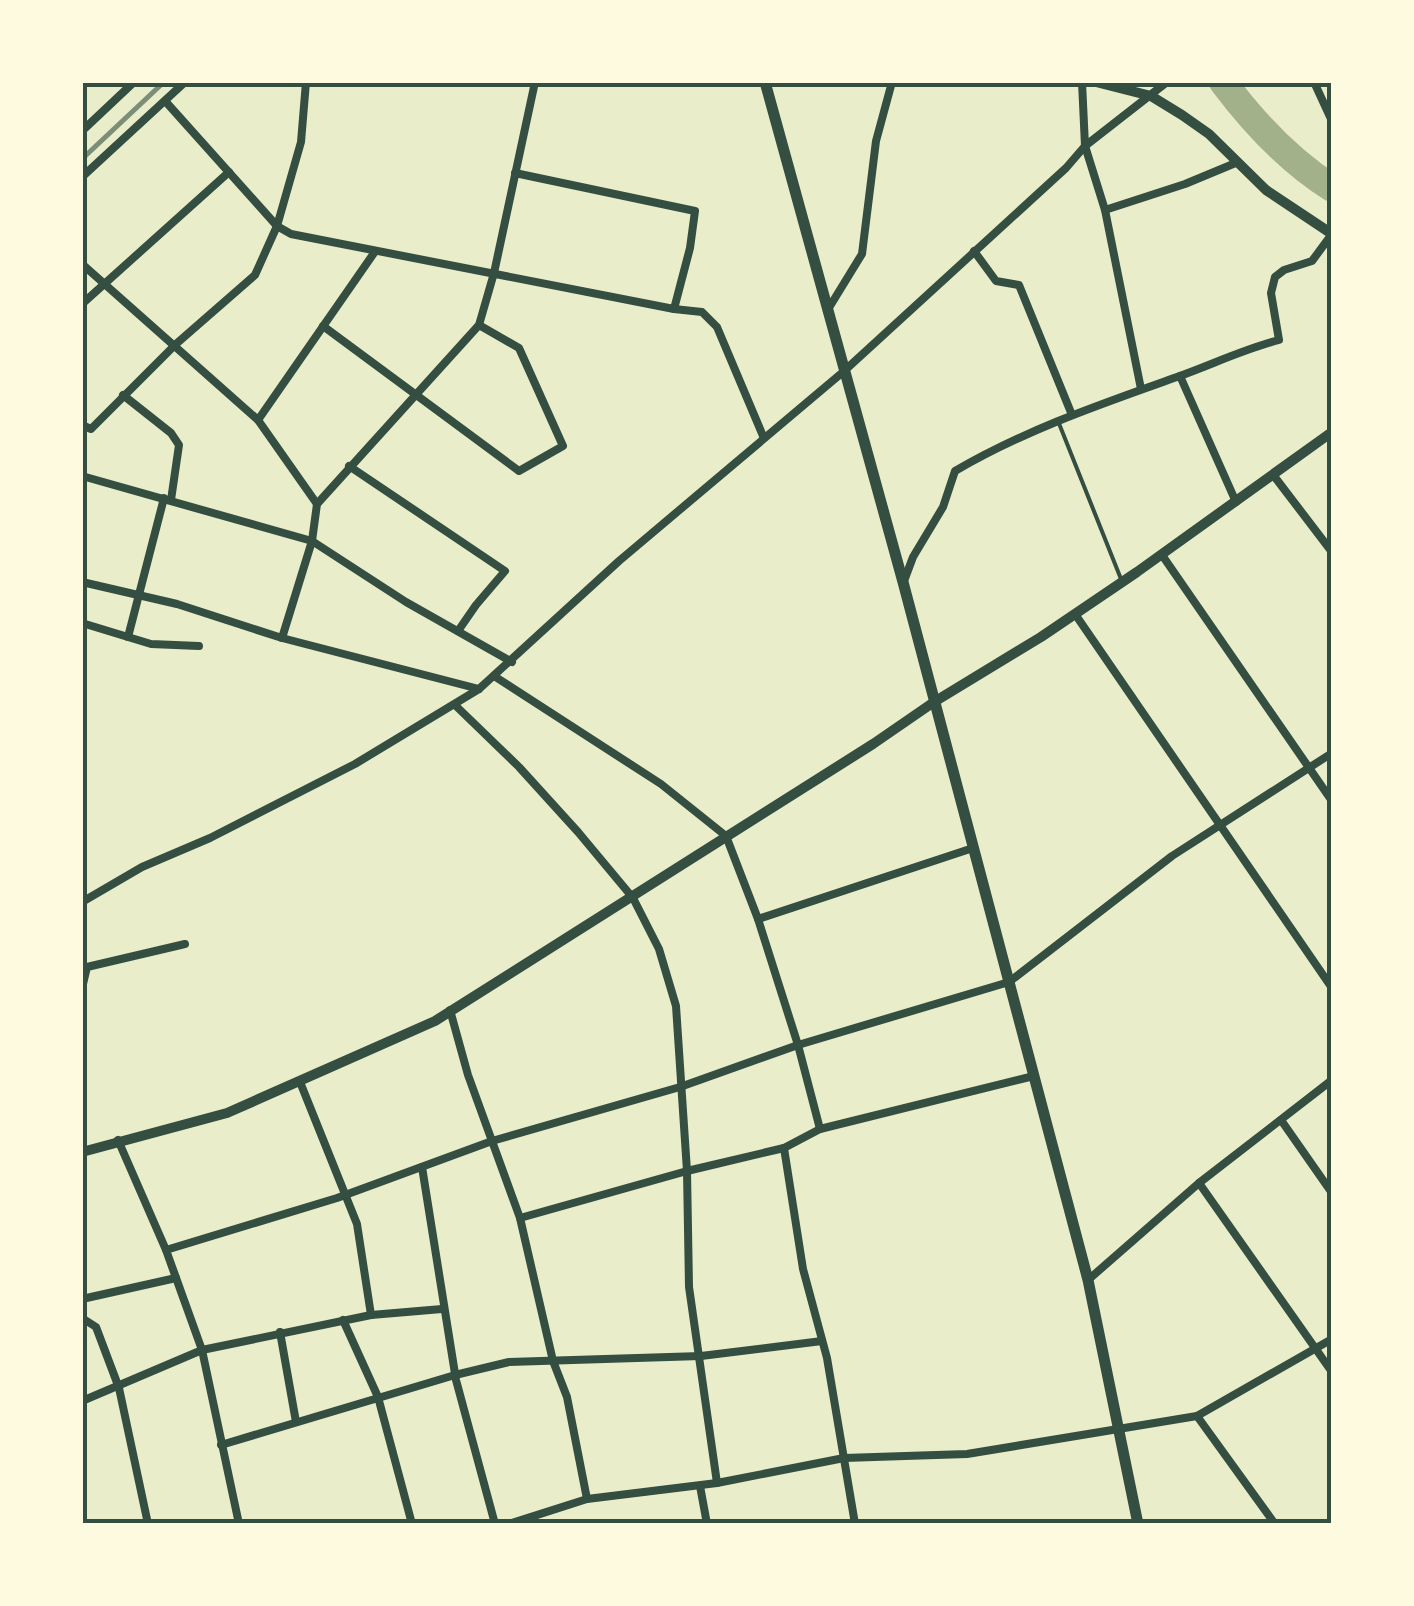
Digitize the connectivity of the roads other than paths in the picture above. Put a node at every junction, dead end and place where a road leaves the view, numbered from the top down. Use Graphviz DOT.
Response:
graph roads {
  1 [pos="134,82"];
  2 [pos="185,82"];
  3 [pos="306,82"];
  4 [pos="535,82"];
  5 [pos="765,82"];
  6 [pos="892,82"];
  7 [pos="1082,82"];
  8 [pos="1096,82"];
  9 [pos="1167,82"];
  10 [pos="1314,82"];
  11 [pos="1151,96"];
  12 [pos="166,102"];
  13 [pos="1332,121"];
  14 [pos="82,130"];
  15 [pos="1085,146"];
  16 [pos="1238,162"];
  17 [pos="229,172"];
  18 [pos="515,173"];
  19 [pos="82,177"];
  20 [pos="1105,210"];
  21 [pos="277,226"];
  22 [pos="1332,234"];
  23 [pos="974,251"];
  24 [pos="374,253"];
  25 [pos="82,264"];
  26 [pos="494,273"];
  27 [pos="106,284"];
  28 [pos="82,304"];
  29 [pos="674,309"];
  30 [pos="828,312"];
  31 [pos="479,325"];
  32 [pos="324,326"];
  33 [pos="176,344"];
  34 [pos="843,372"];
  35 [pos="1180,376"];
  36 [pos="1140,390"];
  37 [pos="123,396"];
  38 [pos="417,398"];
  39 [pos="1072,414"];
  40 [pos="258,420"];
  41 [pos="1058,421"];
  42 [pos="82,425"];
  43 [pos="1332,432"];
  44 [pos="763,436"];
  45 [pos="349,466"];
  46 [pos="82,476"];
  47 [pos="1274,476"];
  48 [pos="168,499"];
  49 [pos="1236,502"];
  50 [pos="317,504"];
  51 [pos="312,540"];
  52 [pos="1332,552"];
  53 [pos="1162,555"];
  54 [pos="82,582"];
  55 [pos="903,582"];
  56 [pos="1122,582"];
  57 [pos="138,596"];
  58 [pos="1075,614"];
  59 [pos="82,624"];
  60 [pos="458,631"];
  61 [pos="128,637"];
  62 [pos="282,638"];
  63 [pos="199,646"];
  64 [pos="512,662"];
  65 [pos="494,676"];
  66 [pos="479,689"];
  67 [pos="934,702"];
  68 [pos="456,706"];
  69 [pos="1332,753"];
  70 [pos="1308,768"];
  71 [pos="1332,801"];
  72 [pos="1219,826"];
  73 [pos="726,836"];
  74 [pos="973,848"];
  75 [pos="633,898"];
  76 [pos="82,902"];
  77 [pos="758,920"];
  78 [pos="186,944"];
  79 [pos="1009,982"];
  80 [pos="82,988"];
  81 [pos="1332,988"];
  82 [pos="450,1010"];
  83 [pos="798,1045"];
  84 [pos="1034,1076"];
  85 [pos="1332,1080"];
  86 [pos="300,1082"];
  87 [pos="680,1087"];
  88 [pos="1280,1120"];
  89 [pos="820,1130"];
  90 [pos="118,1140"];
  91 [pos="492,1141"];
  92 [pos="784,1148"];
  93 [pos="82,1152"];
  94 [pos="422,1166"];
  95 [pos="687,1171"];
  96 [pos="1200,1183"];
  97 [pos="1332,1193"];
  98 [pos="345,1195"];
  99 [pos="520,1218"];
  100 [pos="166,1250"];
  101 [pos="176,1278"];
  102 [pos="1088,1280"];
  103 [pos="82,1299"];
  104 [pos="442,1309"];
  105 [pos="371,1315"];
  106 [pos="82,1318"];
  107 [pos="343,1320"];
  108 [pos="280,1332"];
  109 [pos="1332,1339"];
  110 [pos="822,1341"];
  111 [pos="1316,1349"];
  112 [pos="202,1350"];
  113 [pos="701,1356"];
  114 [pos="553,1362"];
  115 [pos="1332,1372"];
  116 [pos="455,1375"];
  117 [pos="119,1388"];
  118 [pos="378,1397"];
  119 [pos="82,1401"];
  120 [pos="1197,1416"];
  121 [pos="296,1422"];
  122 [pos="1120,1429"];
  123 [pos="221,1445"];
  124 [pos="844,1458"];
  125 [pos="717,1484"];
  126 [pos="700,1486"];
  127 [pos="587,1499"];
  128 [pos="148,1524"];
  129 [pos="238,1524"];
  130 [pos="412,1524"];
  131 [pos="495,1524"];
  132 [pos="509,1524"];
  133 [pos="706,1524"];
  134 [pos="855,1524"];
  135 [pos="1138,1524"];
  136 [pos="1275,1524"];
  1 -- 14 [label="street"];
  2 -- 12 [label="street"];
  3 -- 21 [label="street"];
  4 -- 18 [label="street"];
  5 -- 30 [label="main road"];
  6 -- 30 [label="street"];
  7 -- 15 [label="street"];
  8 -- 11 [label="street"];
  9 -- 11 [label="street"];
  10 -- 13 [label="street"];
  11 -- 15 [label="street"];
  11 -- 16 [label="street"];
  12 -- 17 [label="street"];
  12 -- 19 [label="street"];
  15 -- 20 [label="street"];
  15 -- 23 [label="street"];
  16 -- 20 [label="street"];
  16 -- 22 [label="street"];
  17 -- 21 [label="street"];
  17 -- 27 [label="street"];
  18 -- 26 [label="street"];
  18 -- 29 [label="street"];
  20 -- 36 [label="street"];
  21 -- 24 [label="street"];
  21 -- 33 [label="street"];
  22 -- 35 [label="street"];
  23 -- 34 [label="street"];
  23 -- 39 [label="street"];
  24 -- 26 [label="street"];
  24 -- 32 [label="street"];
  25 -- 27 [label="street"];
  26 -- 29 [label="street"];
  26 -- 31 [label="street"];
  27 -- 28 [label="street"];
  27 -- 33 [label="street"];
  29 -- 44 [label="street"];
  30 -- 34 [label="main road"];
  31 -- 38 [label="street"];
  31 -- 38 [label="street"];
  32 -- 38 [label="street"];
  32 -- 40 [label="street"];
  33 -- 37 [label="street"];
  33 -- 40 [label="street"];
  34 -- 44 [label="street"];
  34 -- 55 [label="main road"];
  35 -- 36 [label="street"];
  35 -- 49 [label="street"];
  36 -- 39 [label="street"];
  37 -- 42 [label="street"];
  37 -- 48 [label="street"];
  38 -- 45 [label="street"];
  39 -- 41 [label="street"];
  40 -- 50 [label="street"];
  41 -- 55 [label="street"];
  41 -- 56 [label="lane"];
  43 -- 47 [label="street"];
  44 -- 64 [label="street"];
  45 -- 50 [label="street"];
  45 -- 60 [label="street"];
  46 -- 48 [label="street"];
  47 -- 49 [label="street"];
  47 -- 52 [label="street"];
  48 -- 51 [label="street"];
  48 -- 57 [label="street"];
  49 -- 53 [label="street"];
  50 -- 51 [label="street"];
  51 -- 60 [label="street"];
  51 -- 62 [label="street"];
  53 -- 56 [label="street"];
  53 -- 70 [label="street"];
  54 -- 57 [label="street"];
  55 -- 67 [label="main road"];
  56 -- 58 [label="street"];
  57 -- 61 [label="street"];
  57 -- 62 [label="street"];
  58 -- 67 [label="street"];
  58 -- 72 [label="street"];
  59 -- 61 [label="street"];
  60 -- 64 [label="street"];
  61 -- 63 [label="street"];
  62 -- 66 [label="street"];
  64 -- 65 [label="street"];
  65 -- 66 [label="street"];
  65 -- 73 [label="street"];
  66 -- 68 [label="street"];
  67 -- 73 [label="street"];
  67 -- 74 [label="main road"];
  68 -- 75 [label="street"];
  68 -- 76 [label="street"];
  69 -- 70 [label="street"];
  70 -- 71 [label="street"];
  70 -- 72 [label="street"];
  72 -- 79 [label="street"];
  72 -- 81 [label="street"];
  73 -- 75 [label="street"];
  73 -- 77 [label="street"];
  74 -- 77 [label="street"];
  74 -- 79 [label="main road"];
  75 -- 82 [label="street"];
  75 -- 87 [label="street"];
  77 -- 83 [label="street"];
  78 -- 80 [label="street"];
  79 -- 83 [label="street"];
  79 -- 84 [label="main road"];
  82 -- 86 [label="street"];
  82 -- 91 [label="street"];
  83 -- 87 [label="street"];
  83 -- 89 [label="street"];
  84 -- 89 [label="street"];
  84 -- 102 [label="main road"];
  85 -- 88 [label="street"];
  86 -- 90 [label="street"];
  86 -- 98 [label="street"];
  87 -- 91 [label="street"];
  87 -- 95 [label="street"];
  88 -- 96 [label="street"];
  88 -- 97 [label="street"];
  89 -- 92 [label="street"];
  90 -- 93 [label="street"];
  90 -- 100 [label="street"];
  91 -- 94 [label="street"];
  91 -- 99 [label="street"];
  92 -- 95 [label="street"];
  92 -- 110 [label="street"];
  94 -- 98 [label="street"];
  94 -- 104 [label="street"];
  95 -- 99 [label="street"];
  95 -- 113 [label="street"];
  96 -- 102 [label="street"];
  96 -- 111 [label="street"];
  98 -- 100 [label="street"];
  98 -- 105 [label="street"];
  99 -- 114 [label="street"];
  100 -- 101 [label="street"];
  101 -- 103 [label="street"];
  101 -- 112 [label="street"];
  102 -- 122 [label="main road"];
  104 -- 105 [label="street"];
  104 -- 116 [label="street"];
  105 -- 107 [label="street"];
  106 -- 117 [label="street"];
  107 -- 108 [label="street"];
  107 -- 118 [label="street"];
  108 -- 112 [label="street"];
  108 -- 121 [label="street"];
  109 -- 111 [label="street"];
  110 -- 113 [label="street"];
  110 -- 124 [label="street"];
  111 -- 115 [label="street"];
  111 -- 120 [label="street"];
  112 -- 117 [label="street"];
  112 -- 123 [label="street"];
  113 -- 114 [label="street"];
  113 -- 125 [label="street"];
  114 -- 116 [label="street"];
  114 -- 127 [label="street"];
  116 -- 118 [label="street"];
  116 -- 131 [label="street"];
  117 -- 119 [label="street"];
  117 -- 128 [label="street"];
  118 -- 121 [label="street"];
  118 -- 130 [label="street"];
  120 -- 122 [label="street"];
  120 -- 136 [label="street"];
  121 -- 123 [label="street"];
  122 -- 124 [label="street"];
  122 -- 135 [label="main road"];
  123 -- 129 [label="street"];
  124 -- 125 [label="street"];
  124 -- 134 [label="street"];
  125 -- 126 [label="street"];
  126 -- 127 [label="street"];
  126 -- 133 [label="street"];
  127 -- 132 [label="street"];
}
